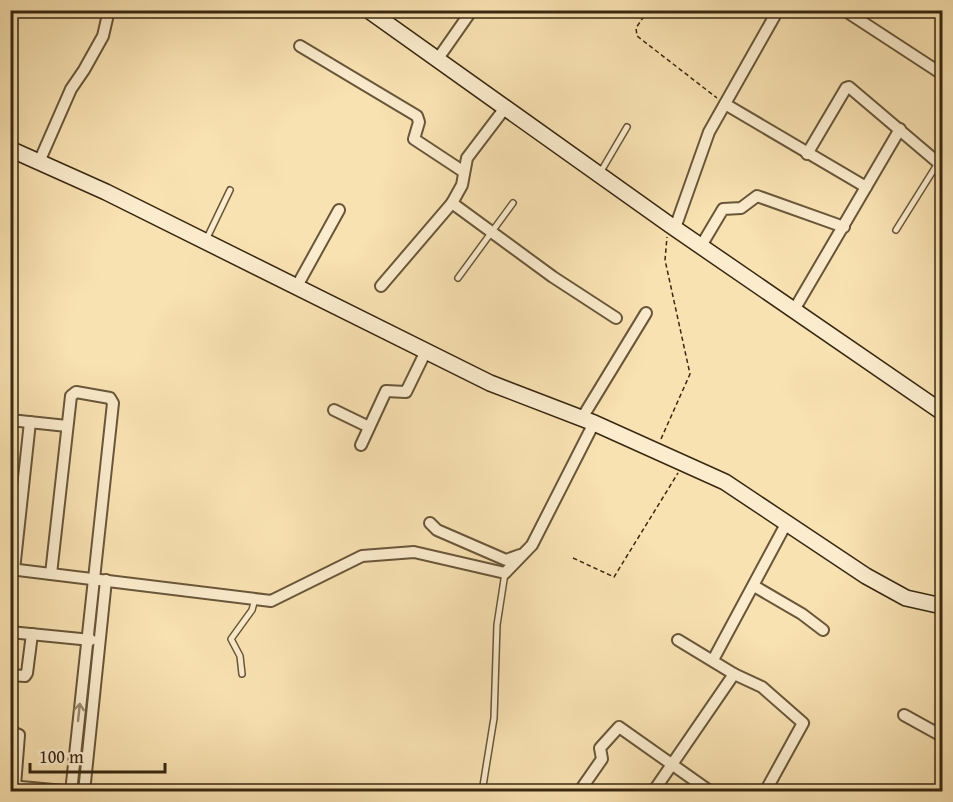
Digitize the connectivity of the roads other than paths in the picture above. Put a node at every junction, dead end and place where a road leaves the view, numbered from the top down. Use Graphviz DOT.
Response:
graph roads {
  1 [pos="109,10"];
  2 [pos="368,10"];
  3 [pos="472,10"];
  4 [pos="778,10"];
  5 [pos="844,10"];
  6 [pos="300,46"];
  7 [pos="437,60"];
  8 [pos="942,74"];
  9 [pos="725,104"];
  10 [pos="505,108"];
  11 [pos="627,127"];
  12 [pos="900,129"];
  13 [pos="10,149"];
  14 [pos="807,154"];
  15 [pos="39,162"];
  16 [pos="940,164"];
  17 [pos="464,172"];
  18 [pos="599,174"];
  19 [pos="866,187"];
  20 [pos="230,190"];
  21 [pos="452,203"];
  22 [pos="513,203"];
  23 [pos="339,210"];
  24 [pos="672,226"];
  25 [pos="844,226"];
  26 [pos="896,230"];
  27 [pos="490,231"];
  28 [pos="205,241"];
  29 [pos="701,246"];
  30 [pos="458,278"];
  31 [pos="297,286"];
  32 [pos="381,286"];
  33 [pos="794,309"];
  34 [pos="646,313"];
  35 [pos="616,318"];
  36 [pos="426,351"];
  37 [pos="334,410"];
  38 [pos="942,412"];
  39 [pos="10,420"];
  40 [pos="588,421"];
  41 [pos="30,422"];
  42 [pos="68,426"];
  43 [pos="369,427"];
  44 [pos="361,445"];
  45 [pos="430,523"];
  46 [pos="786,524"];
  47 [pos="15,526"];
  48 [pos="526,552"];
  49 [pos="12,570"];
  50 [pos="505,573"];
  51 [pos="51,574"];
  52 [pos="93,578"];
  53 [pos="106,579"];
  54 [pos="754,586"];
  55 [pos="255,599"];
  56 [pos="942,606"];
  57 [pos="823,630"];
  58 [pos="10,632"];
  59 [pos="32,634"];
  60 [pos="86,640"];
  61 [pos="100,640"];
  62 [pos="678,640"];
  63 [pos="713,660"];
  64 [pos="242,674"];
  65 [pos="734,674"];
  66 [pos="10,675"];
  67 [pos="904,715"];
  68 [pos="10,731"];
  69 [pos="942,736"];
  70 [pos="672,766"];
  71 [pos="13,786"];
  72 [pos="72,791"];
  73 [pos="84,792"];
  74 [pos="482,792"];
  75 [pos="579,792"];
  76 [pos="653,792"];
  77 [pos="711,792"];
  78 [pos="765,792"];
  1 -- 15 [label="street"];
  2 -- 7 [label="street"];
  3 -- 7 [label="street"];
  4 -- 9 [label="street"];
  5 -- 8 [label="street"];
  6 -- 17 [label="street"];
  7 -- 10 [label="street"];
  9 -- 14 [label="street"];
  9 -- 24 [label="street"];
  10 -- 17 [label="street"];
  10 -- 18 [label="street"];
  11 -- 18 [label="lane"];
  12 -- 14 [label="street"];
  12 -- 16 [label="street"];
  12 -- 19 [label="street"];
  13 -- 15 [label="street"];
  14 -- 19 [label="street"];
  15 -- 28 [label="street"];
  16 -- 26 [label="lane"];
  17 -- 21 [label="street"];
  18 -- 24 [label="street"];
  19 -- 25 [label="street"];
  20 -- 28 [label="lane"];
  21 -- 27 [label="street"];
  21 -- 32 [label="street"];
  22 -- 27 [label="lane"];
  23 -- 31 [label="street"];
  24 -- 29 [label="street"];
  25 -- 29 [label="street"];
  25 -- 33 [label="street"];
  27 -- 30 [label="lane"];
  27 -- 35 [label="street"];
  28 -- 31 [label="street"];
  29 -- 33 [label="street"];
  31 -- 36 [label="street"];
  33 -- 38 [label="street"];
  34 -- 40 [label="street"];
  36 -- 40 [label="street"];
  36 -- 43 [label="street"];
  37 -- 43 [label="street"];
  39 -- 41 [label="street"];
  40 -- 46 [label="street"];
  40 -- 48 [label="street"];
  41 -- 42 [label="street"];
  41 -- 47 [label="street"];
  42 -- 51 [label="street"];
  42 -- 52 [label="street"];
  43 -- 44 [label="street"];
  45 -- 48 [label="street"];
  46 -- 54 [label="street"];
  46 -- 56 [label="street"];
  47 -- 49 [label="street"];
  48 -- 50 [label="street"];
  49 -- 51 [label="street"];
  50 -- 55 [label="street"];
  50 -- 74 [label="lane"];
  51 -- 52 [label="street"];
  52 -- 53 [label="street"];
  52 -- 60 [label="street"];
  53 -- 55 [label="street"];
  53 -- 61 [label="street"];
  54 -- 57 [label="street"];
  54 -- 63 [label="street"];
  55 -- 64 [label="lane"];
  58 -- 59 [label="street"];
  59 -- 60 [label="street"];
  59 -- 66 [label="street"];
  60 -- 61 [label="street"];
  72 -- 60 [label="street, one-way"];
  61 -- 73 [label="street"];
  62 -- 63 [label="street"];
  63 -- 65 [label="street"];
  65 -- 70 [label="street"];
  65 -- 78 [label="street"];
  67 -- 69 [label="street"];
  68 -- 71 [label="street"];
  70 -- 75 [label="street"];
  70 -- 76 [label="street"];
  70 -- 77 [label="street"];
  71 -- 72 [label="street"];
}
